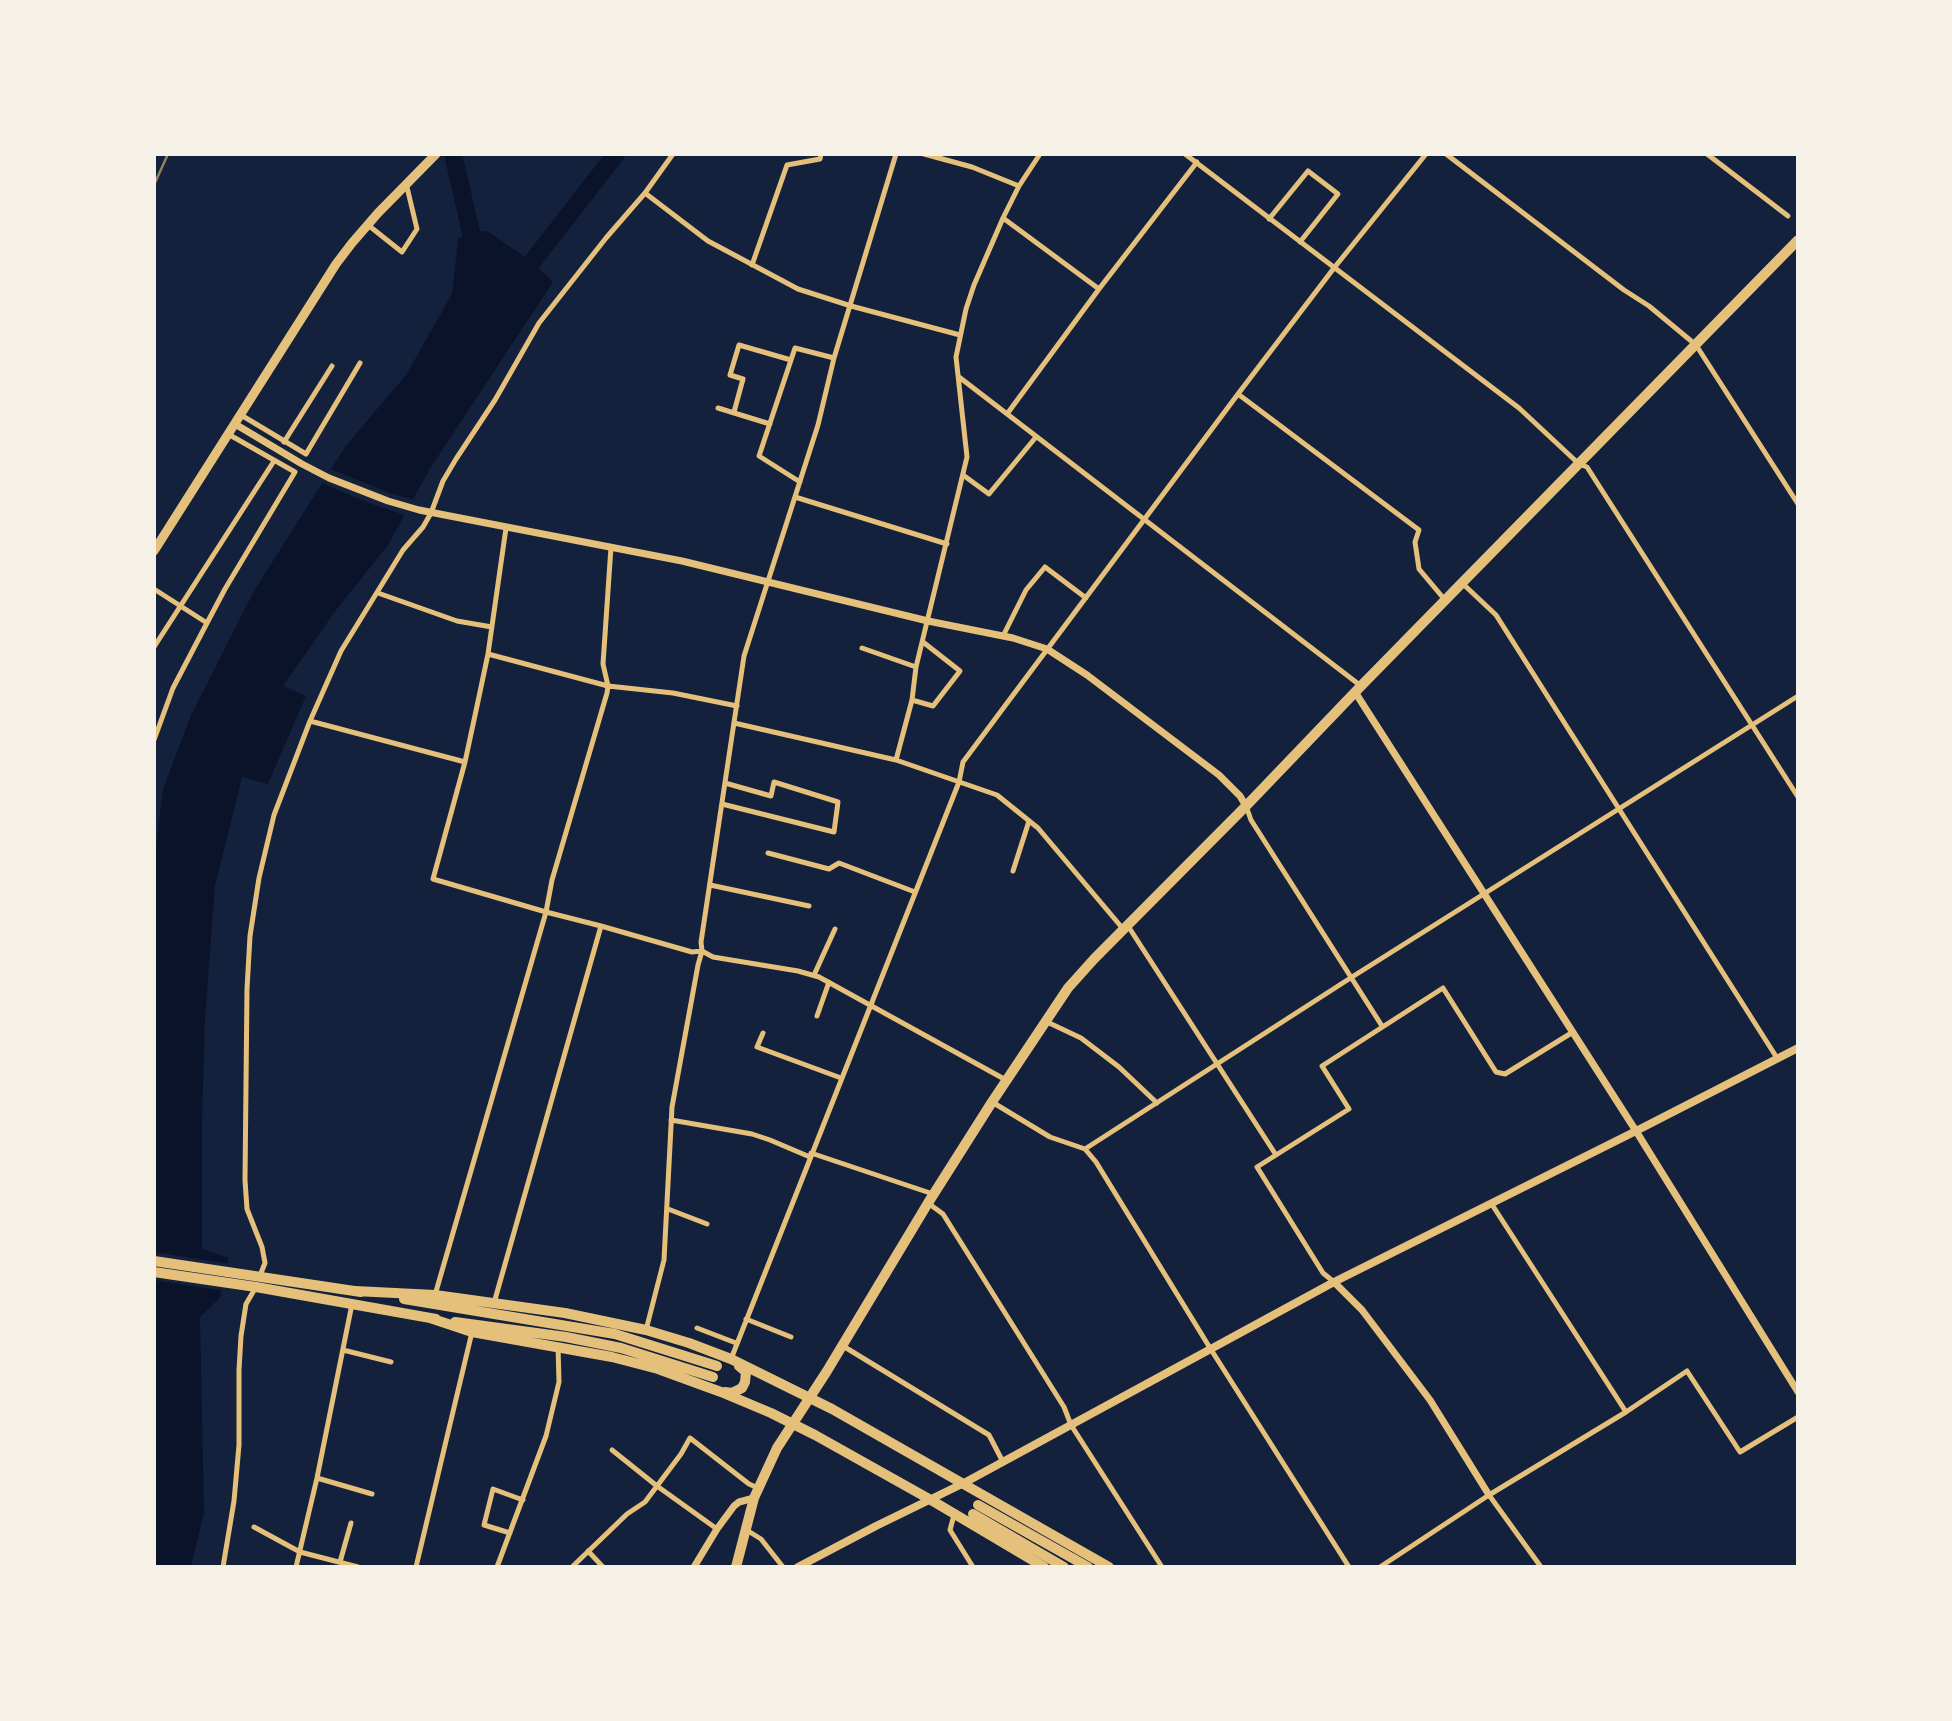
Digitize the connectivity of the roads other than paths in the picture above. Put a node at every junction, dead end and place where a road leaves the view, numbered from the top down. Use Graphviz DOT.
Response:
graph roads {
  1 [pos="673,154"];
  2 [pos="821,154"];
  3 [pos="896,154"];
  4 [pos="925,154"];
  5 [pos="1040,154"];
  6 [pos="1185,154"];
  7 [pos="1426,154"];
  8 [pos="1446,154"];
  9 [pos="1707,154"];
  10 [pos="434,155"];
  11 [pos="1196,162"];
  12 [pos="406,183"];
  13 [pos="1018,186"];
  14 [pos="645,193"];
  15 [pos="1787,216"];
  16 [pos="1003,218"];
  17 [pos="1269,219"];
  18 [pos="368,225"];
  19 [pos="1798,240"];
  20 [pos="1300,242"];
  21 [pos="752,265"];
  22 [pos="1334,268"];
  23 [pos="1099,289"];
  24 [pos="851,306"];
  25 [pos="960,335"];
  26 [pos="1696,345"];
  27 [pos="834,358"];
  28 [pos="791,360"];
  29 [pos="360,363"];
  30 [pos="332,366"];
  31 [pos="959,377"];
  32 [pos="1238,394"];
  33 [pos="718,408"];
  34 [pos="733,412"];
  35 [pos="1007,414"];
  36 [pos="238,419"];
  37 [pos="770,424"];
  38 [pos="228,434"];
  39 [pos="1036,437"];
  40 [pos="284,442"];
  41 [pos="274,461"];
  42 [pos="1579,464"];
  43 [pos="963,475"];
  44 [pos="800,482"];
  45 [pos="795,497"];
  46 [pos="1798,504"];
  47 [pos="431,513"];
  48 [pos="1145,520"];
  49 [pos="506,528"];
  50 [pos="947,544"];
  51 [pos="611,547"];
  52 [pos="154,551"];
  53 [pos="768,582"];
  54 [pos="1462,583"];
  55 [pos="154,589"];
  56 [pos="378,593"];
  57 [pos="1086,598"];
  58 [pos="1445,600"];
  59 [pos="180,606"];
  60 [pos="928,621"];
  61 [pos="206,623"];
  62 [pos="492,627"];
  63 [pos="1003,636"];
  64 [pos="923,642"];
  65 [pos="154,647"];
  66 [pos="862,648"];
  67 [pos="1047,649"];
  68 [pos="488,654"];
  69 [pos="916,667"];
  70 [pos="608,686"];
  71 [pos="1358,689"];
  72 [pos="1798,696"];
  73 [pos="912,700"];
  74 [pos="737,706"];
  75 [pos="310,721"];
  76 [pos="734,723"];
  77 [pos="1752,726"];
  78 [pos="154,740"];
  79 [pos="896,760"];
  80 [pos="465,762"];
  81 [pos="959,782"];
  82 [pos="725,783"];
  83 [pos="1798,797"];
  84 [pos="722,804"];
  85 [pos="1246,806"];
  86 [pos="1620,809"];
  87 [pos="1029,821"];
  88 [pos="768,853"];
  89 [pos="1013,872"];
  90 [pos="710,885"];
  91 [pos="915,891"];
  92 [pos="1485,894"];
  93 [pos="809,906"];
  94 [pos="546,912"];
  95 [pos="601,926"];
  96 [pos="1126,928"];
  97 [pos="835,929"];
  98 [pos="702,951"];
  99 [pos="814,975"];
  100 [pos="1352,977"];
  101 [pos="830,982"];
  102 [pos="870,1004"];
  103 [pos="817,1016"];
  104 [pos="1045,1021"];
  105 [pos="1382,1026"];
  106 [pos="1573,1032"];
  107 [pos="763,1033"];
  108 [pos="1798,1048"];
  109 [pos="1777,1058"];
  110 [pos="1219,1063"];
  111 [pos="841,1078"];
  112 [pos="1006,1080"];
  113 [pos="992,1102"];
  114 [pos="1157,1103"];
  115 [pos="671,1120"];
  116 [pos="1636,1131"];
  117 [pos="1084,1149"];
  118 [pos="811,1155"];
  119 [pos="1276,1155"];
  120 [pos="931,1199"];
  121 [pos="1491,1203"];
  122 [pos="668,1209"];
  123 [pos="707,1224"];
  124 [pos="154,1261"];
  125 [pos="154,1272"];
  126 [pos="236,1279"];
  127 [pos="258,1282"];
  128 [pos="1334,1282"];
  129 [pos="355,1291"];
  130 [pos="435,1295"];
  131 [pos="494,1303"];
  132 [pos="352,1304"];
  133 [pos="430,1318"];
  134 [pos="746,1319"];
  135 [pos="697,1328"];
  136 [pos="646,1330"];
  137 [pos="472,1332"];
  138 [pos="791,1337"];
  139 [pos="736,1343"];
  140 [pos="558,1346"];
  141 [pos="843,1346"];
  142 [pos="1210,1348"];
  143 [pos="343,1350"];
  144 [pos="731,1359"];
  145 [pos="391,1362"];
  146 [pos="717,1366"];
  147 [pos="713,1377"];
  148 [pos="721,1392"];
  149 [pos="1798,1392"];
  150 [pos="810,1397"];
  151 [pos="1626,1412"];
  152 [pos="1798,1417"];
  153 [pos="793,1424"];
  154 [pos="1071,1424"];
  155 [pos="612,1450"];
  156 [pos="1003,1462"];
  157 [pos="317,1478"];
  158 [pos="964,1483"];
  159 [pos="657,1486"];
  160 [pos="756,1493"];
  161 [pos="372,1494"];
  162 [pos="1489,1495"];
  163 [pos="523,1500"];
  164 [pos="930,1500"];
  165 [pos="954,1515"];
  166 [pos="351,1523"];
  167 [pos="254,1527"];
  168 [pos="717,1529"];
  169 [pos="745,1529"];
  170 [pos="510,1533"];
  171 [pos="588,1551"];
  172 [pos="300,1552"];
  173 [pos="340,1562"];
  174 [pos="972,1566"];
  175 [pos="223,1567"];
  176 [pos="296,1567"];
  177 [pos="358,1567"];
  178 [pos="416,1567"];
  179 [pos="498,1567"];
  180 [pos="572,1567"];
  181 [pos="603,1567"];
  182 [pos="694,1567"];
  183 [pos="736,1567"];
  184 [pos="783,1567"];
  185 [pos="798,1567"];
  186 [pos="1044,1567"];
  187 [pos="1064,1567"];
  188 [pos="1088,1567"];
  189 [pos="1109,1567"];
  190 [pos="1161,1567"];
  191 [pos="1349,1567"];
  192 [pos="1380,1567"];
  193 [pos="1541,1567"];
  1 -- 14 [label="street"];
  2 -- 21 [label="street"];
  3 -- 24 [label="street"];
  4 -- 13 [label="street"];
  5 -- 13 [label="street"];
  6 -- 11 [label="street"];
  7 -- 22 [label="street"];
  8 -- 26 [label="street"];
  9 -- 15 [label="street"];
  10 -- 12 [label="main road"];
  11 -- 17 [label="street"];
  11 -- 23 [label="street"];
  12 -- 18 [label="main road"];
  12 -- 18 [label="street"];
  13 -- 16 [label="street"];
  14 -- 21 [label="street"];
  14 -- 47 [label="street"];
  16 -- 23 [label="street"];
  16 -- 25 [label="street"];
  17 -- 20 [label="street"];
  17 -- 20 [label="street"];
  18 -- 36 [label="main road"];
  19 -- 26 [label="highway"];
  20 -- 22 [label="street"];
  21 -- 24 [label="street"];
  22 -- 32 [label="street"];
  22 -- 42 [label="street"];
  23 -- 35 [label="street"];
  24 -- 25 [label="street"];
  24 -- 27 [label="street"];
  25 -- 31 [label="street"];
  26 -- 42 [label="highway"];
  26 -- 46 [label="street"];
  27 -- 28 [label="street"];
  27 -- 44 [label="street"];
  28 -- 34 [label="street"];
  28 -- 37 [label="street"];
  29 -- 40 [label="street"];
  30 -- 40 [label="street"];
  31 -- 35 [label="street"];
  31 -- 43 [label="street"];
  32 -- 48 [label="street"];
  32 -- 58 [label="street"];
  33 -- 34 [label="street"];
  34 -- 37 [label="street"];
  35 -- 39 [label="street"];
  36 -- 38 [label="main road"];
  36 -- 40 [label="street"];
  36 -- 47 [label="street"];
  37 -- 44 [label="street"];
  38 -- 41 [label="street"];
  38 -- 52 [label="main road"];
  39 -- 43 [label="street"];
  39 -- 48 [label="street"];
  41 -- 59 [label="street"];
  41 -- 61 [label="street"];
  42 -- 54 [label="highway"];
  42 -- 77 [label="street"];
  43 -- 50 [label="street"];
  44 -- 45 [label="street"];
  45 -- 50 [label="street"];
  45 -- 53 [label="street"];
  47 -- 49 [label="street"];
  47 -- 56 [label="street"];
  48 -- 57 [label="street"];
  48 -- 71 [label="street"];
  49 -- 51 [label="street"];
  49 -- 62 [label="street"];
  50 -- 60 [label="street"];
  51 -- 53 [label="street"];
  51 -- 70 [label="street"];
  53 -- 60 [label="street"];
  53 -- 74 [label="street"];
  54 -- 58 [label="highway"];
  54 -- 86 [label="street"];
  55 -- 59 [label="street"];
  56 -- 62 [label="street"];
  56 -- 75 [label="street"];
  57 -- 63 [label="street"];
  57 -- 67 [label="street"];
  58 -- 71 [label="highway"];
  59 -- 61 [label="street"];
  59 -- 65 [label="street"];
  60 -- 63 [label="street"];
  60 -- 64 [label="street"];
  61 -- 78 [label="street"];
  62 -- 68 [label="street"];
  63 -- 67 [label="street"];
  64 -- 69 [label="street"];
  64 -- 73 [label="street"];
  66 -- 69 [label="street"];
  67 -- 81 [label="street"];
  67 -- 85 [label="street"];
  68 -- 70 [label="street"];
  68 -- 80 [label="street"];
  69 -- 73 [label="street"];
  70 -- 74 [label="street"];
  70 -- 94 [label="street"];
  71 -- 85 [label="highway"];
  71 -- 92 [label="street"];
  72 -- 77 [label="street"];
  73 -- 79 [label="street"];
  74 -- 76 [label="street"];
  75 -- 80 [label="street"];
  75 -- 127 [label="street"];
  76 -- 79 [label="street"];
  76 -- 82 [label="street"];
  77 -- 83 [label="street"];
  77 -- 86 [label="street"];
  79 -- 81 [label="street"];
  80 -- 94 [label="street"];
  81 -- 87 [label="street"];
  81 -- 91 [label="street"];
  82 -- 84 [label="street"];
  82 -- 84 [label="street"];
  84 -- 90 [label="street"];
  85 -- 96 [label="highway"];
  85 -- 100 [label="street"];
  86 -- 92 [label="street"];
  86 -- 109 [label="street"];
  87 -- 89 [label="street"];
  87 -- 96 [label="street"];
  88 -- 91 [label="street"];
  90 -- 93 [label="street"];
  90 -- 98 [label="street"];
  91 -- 102 [label="street"];
  92 -- 100 [label="street"];
  92 -- 106 [label="street"];
  94 -- 95 [label="street"];
  94 -- 130 [label="street"];
  95 -- 98 [label="street"];
  95 -- 131 [label="street"];
  96 -- 104 [label="highway"];
  96 -- 110 [label="street"];
  97 -- 99 [label="street"];
  98 -- 99 [label="street"];
  98 -- 115 [label="street"];
  99 -- 101 [label="street"];
  100 -- 105 [label="street"];
  100 -- 110 [label="street"];
  101 -- 102 [label="street"];
  101 -- 103 [label="street"];
  102 -- 111 [label="street"];
  102 -- 112 [label="street"];
  104 -- 112 [label="highway"];
  104 -- 114 [label="street"];
  105 -- 106 [label="street"];
  105 -- 119 [label="street"];
  106 -- 116 [label="street"];
  107 -- 111 [label="street"];
  108 -- 109 [label="main road"];
  109 -- 116 [label="main road"];
  110 -- 114 [label="street"];
  110 -- 119 [label="street"];
  111 -- 118 [label="street"];
  112 -- 113 [label="highway"];
  113 -- 117 [label="street"];
  113 -- 120 [label="highway"];
  114 -- 117 [label="street"];
  115 -- 118 [label="street"];
  115 -- 122 [label="street"];
  116 -- 121 [label="main road"];
  116 -- 149 [label="street"];
  117 -- 142 [label="street"];
  118 -- 120 [label="street"];
  118 -- 134 [label="street"];
  119 -- 128 [label="street"];
  120 -- 141 [label="highway"];
  120 -- 154 [label="street"];
  121 -- 128 [label="main road"];
  121 -- 151 [label="street"];
  122 -- 123 [label="street"];
  122 -- 136 [label="street"];
  124 -- 126 [label="highway"];
  125 -- 126 [label="highway"];
  126 -- 127 [label="highway"];
  127 -- 129 [label="highway"];
  127 -- 132 [label="highway"];
  127 -- 175 [label="street"];
  128 -- 142 [label="main road"];
  128 -- 162 [label="street"];
  129 -- 130 [label="highway"];
  129 -- 146 [label="highway"];
  130 -- 131 [label="highway"];
  131 -- 136 [label="highway"];
  132 -- 133 [label="highway"];
  132 -- 143 [label="street"];
  133 -- 137 [label="highway"];
  133 -- 147 [label="highway"];
  134 -- 138 [label="street"];
  134 -- 139 [label="street"];
  135 -- 139 [label="street"];
  136 -- 144 [label="highway"];
  137 -- 140 [label="highway"];
  137 -- 178 [label="street"];
  139 -- 144 [label="street"];
  140 -- 148 [label="highway"];
  140 -- 163 [label="street"];
  141 -- 150 [label="highway"];
  141 -- 156 [label="street"];
  142 -- 154 [label="main road"];
  142 -- 191 [label="street"];
  143 -- 145 [label="street"];
  143 -- 157 [label="street"];
  144 -- 148 [label="highway"];
  144 -- 150 [label="highway"];
  148 -- 153 [label="highway"];
  150 -- 153 [label="highway"];
  150 -- 158 [label="highway"];
  151 -- 152 [label="street"];
  151 -- 162 [label="street"];
  153 -- 160 [label="highway"];
  153 -- 164 [label="highway"];
  154 -- 156 [label="main road"];
  154 -- 190 [label="street"];
  155 -- 159 [label="street"];
  156 -- 158 [label="main road"];
  157 -- 161 [label="street"];
  157 -- 172 [label="street"];
  158 -- 164 [label="main road"];
  158 -- 189 [label="highway"];
  159 -- 160 [label="street"];
  159 -- 168 [label="street"];
  159 -- 171 [label="street"];
  160 -- 168 [label="street"];
  160 -- 169 [label="highway"];
  162 -- 192 [label="street"];
  162 -- 193 [label="street"];
  163 -- 170 [label="street"];
  163 -- 170 [label="street"];
  164 -- 165 [label="highway"];
  164 -- 185 [label="main road"];
  165 -- 174 [label="street"];
  165 -- 186 [label="highway"];
  166 -- 173 [label="street"];
  167 -- 172 [label="street"];
  168 -- 182 [label="street"];
  169 -- 183 [label="highway"];
  169 -- 184 [label="street"];
  170 -- 179 [label="street"];
  171 -- 180 [label="street"];
  171 -- 181 [label="street"];
  172 -- 173 [label="street"];
  172 -- 176 [label="street"];
  173 -- 177 [label="street"];
  187 -- 188 [label="highway"];
}
